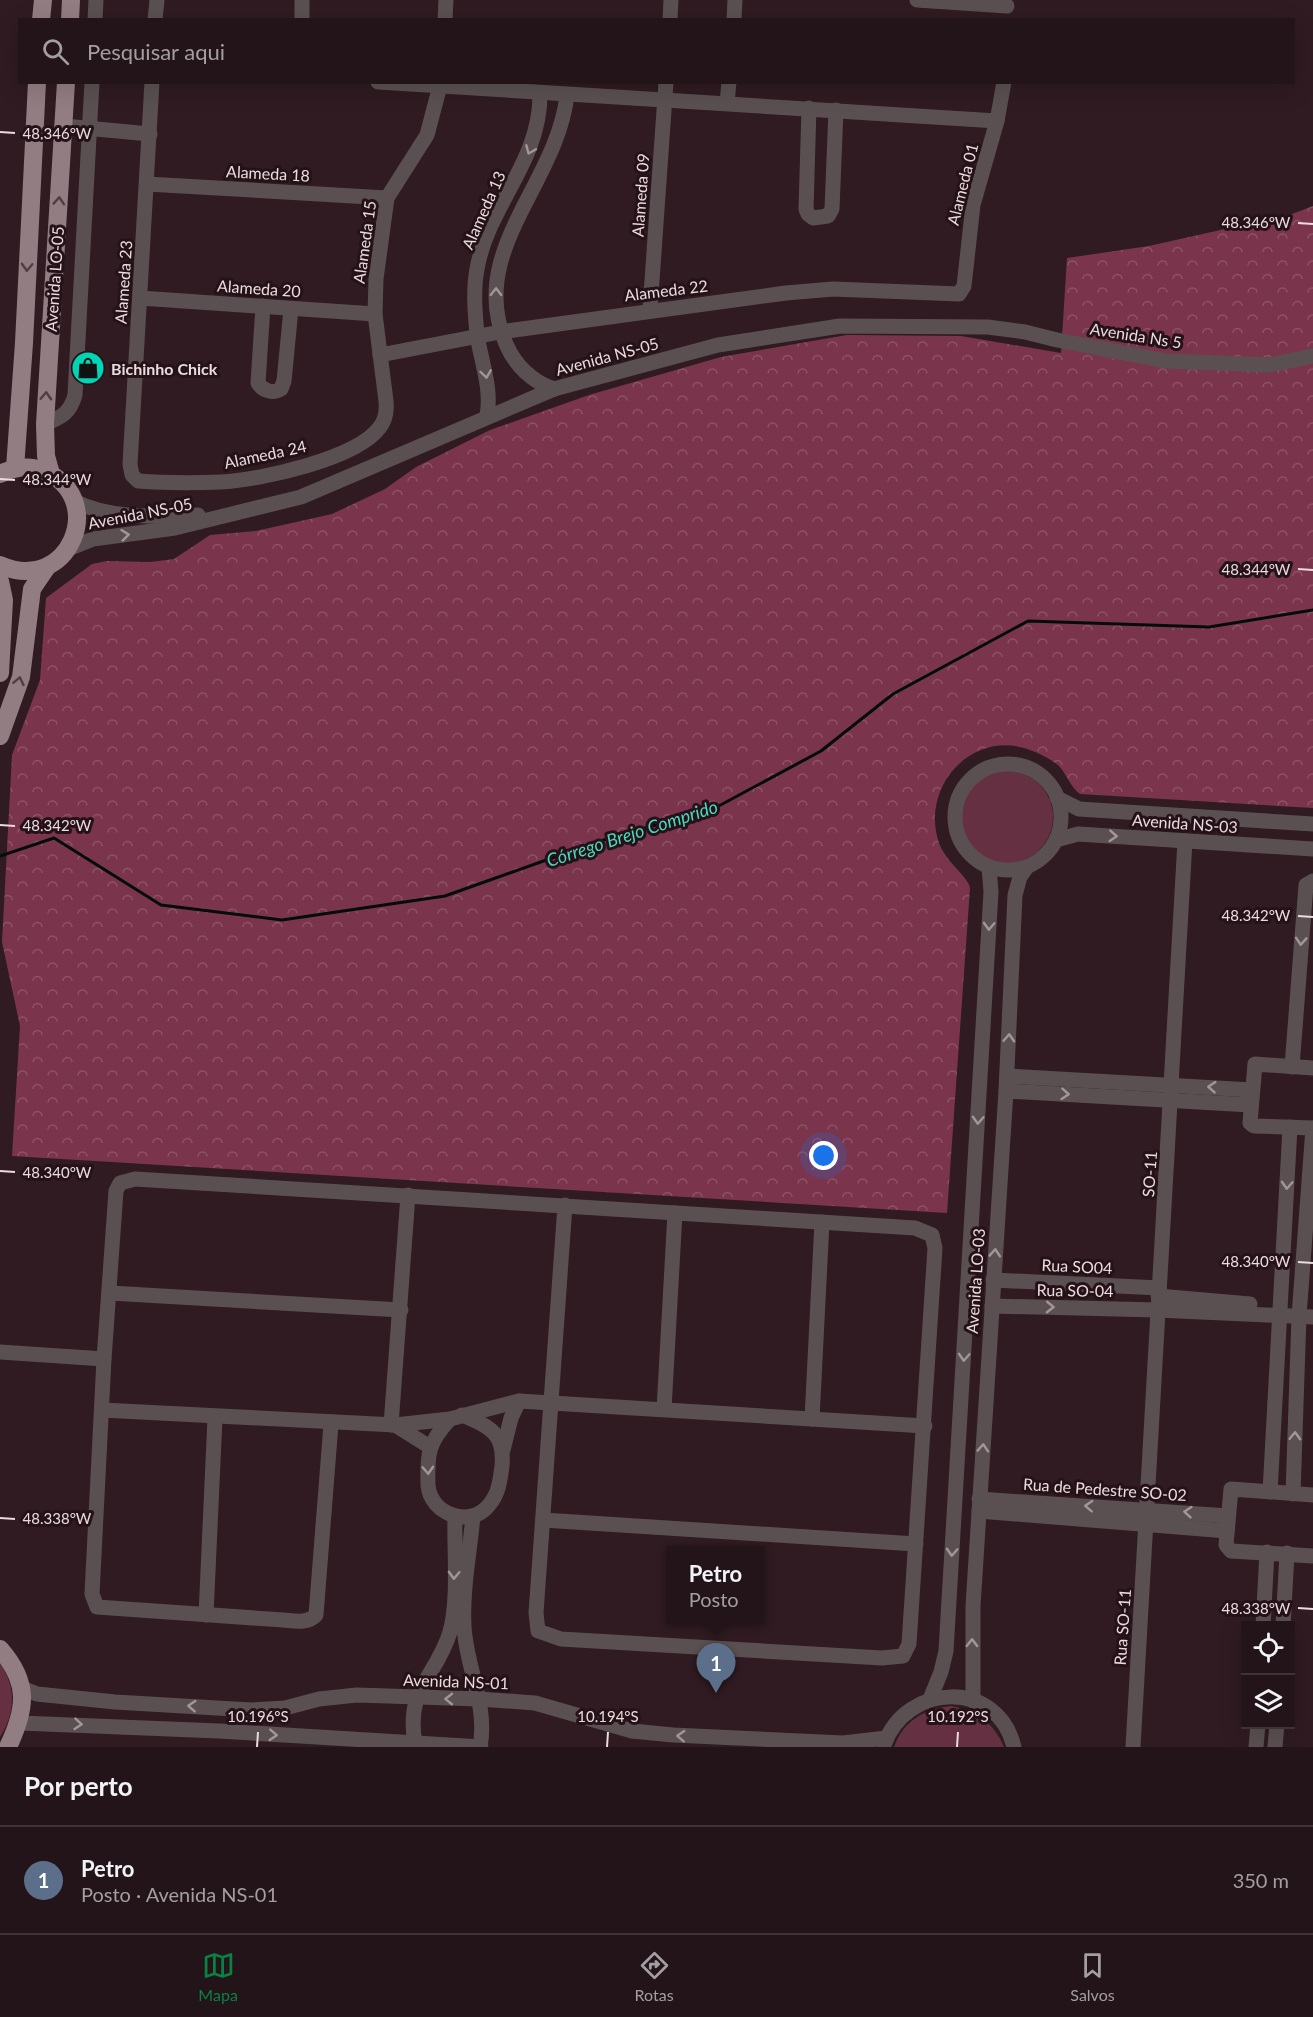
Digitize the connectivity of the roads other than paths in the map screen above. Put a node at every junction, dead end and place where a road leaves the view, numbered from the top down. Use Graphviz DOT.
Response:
graph roads {
  1 [pos="43,0"];
  2 [pos="71,0"];
  3 [pos="96,0"];
  4 [pos="156,0"];
  5 [pos="303,0"];
  6 [pos="446,0"];
  7 [pos="671,0"];
  8 [pos="735,0"];
  9 [pos="917,0"];
  10 [pos="1007,9"];
  11 [pos="41,18"];
  12 [pos="70,18"];
  13 [pos="95,18"];
  14 [pos="155,18"];
  15 [pos="302,18"];
  16 [pos="445,18"];
  17 [pos="670,18"];
  18 [pos="734,18"];
  19 [pos="37,84"];
  20 [pos="66,84"];
  21 [pos="92,84"];
  22 [pos="152,84"];
  23 [pos="420,84"];
  24 [pos="666,84"];
  25 [pos="729,84"];
  26 [pos="1004,84"];
  27 [pos="441,85"];
  28 [pos="540,93"];
  29 [pos="567,96"];
  30 [pos="665,99"];
  31 [pos="727,103"];
  32 [pos="809,108"];
  33 [pos="836,111"];
  34 [pos="998,121"];
  35 [pos="64,126"];
  36 [pos="90,128"];
  37 [pos="150,134"];
  38 [pos="147,184"];
  39 [pos="387,198"];
  40 [pos="959,294"];
  41 [pos="140,298"];
  42 [pos="263,306"];
  43 [pos="291,309"];
  44 [pos="650,309"];
  45 [pos="375,314"];
  46 [pos="500,332"];
  47 [pos="1025,332"];
  48 [pos="478,336"];
  49 [pos="380,355"];
  50 [pos="1313,356"];
  51 [pos="554,389"];
  52 [pos="487,416"];
  53 [pos="385,419"];
  54 [pos="45,424"];
  55 [pos="7,471"];
  56 [pos="51,474"];
  57 [pos="138,481"];
  58 [pos="74,501"];
  59 [pos="219,515"];
  60 [pos="68,549"];
  61 [pos="0,565"];
  62 [pos="47,567"];
  63 [pos="0,581"];
  64 [pos="0,673"];
  65 [pos="0,736"];
  66 [pos="1057,798"];
  67 [pos="1313,824"];
  68 [pos="1056,840"];
  69 [pos="1185,841"];
  70 [pos="1313,849"];
  71 [pos="989,867"];
  72 [pos="1027,867"];
  73 [pos="1313,881"];
  74 [pos="1313,1064"];
  75 [pos="1292,1067"];
  76 [pos="1007,1083"];
  77 [pos="1172,1084"];
  78 [pos="1251,1098"];
  79 [pos="1172,1101"];
  80 [pos="1290,1126"];
  81 [pos="1313,1128"];
  82 [pos="408,1195"];
  83 [pos="565,1205"];
  84 [pos="675,1213"];
  85 [pos="822,1222"];
  86 [pos="993,1280"];
  87 [pos="110,1293"];
  88 [pos="1158,1298"];
  89 [pos="992,1306"];
  90 [pos="400,1310"];
  91 [pos="1280,1310"];
  92 [pos="1306,1312"];
  93 [pos="0,1352"];
  94 [pos="104,1359"];
  95 [pos="519,1401"];
  96 [pos="549,1404"];
  97 [pos="664,1409"];
  98 [pos="102,1410"];
  99 [pos="456,1417"];
  100 [pos="215,1418"];
  101 [pos="812,1419"];
  102 [pos="331,1424"];
  103 [pos="393,1425"];
  104 [pos="925,1426"];
  105 [pos="430,1447"];
  106 [pos="503,1450"];
  107 [pos="1270,1492"];
  108 [pos="1293,1494"];
  109 [pos="1313,1494"];
  110 [pos="979,1505"];
  111 [pos="455,1516"];
  112 [pos="473,1516"];
  113 [pos="1147,1516"];
  114 [pos="543,1520"];
  115 [pos="1228,1523"];
  116 [pos="916,1544"];
  117 [pos="1267,1552"];
  118 [pos="1287,1553"];
  119 [pos="1313,1556"];
  120 [pos="206,1615"];
  121 [pos="1263,1621"];
  122 [pos="1283,1621"];
  123 [pos="0,1649"];
  124 [pos="22,1688"];
  125 [pos="416,1698"];
  126 [pos="479,1699"];
  127 [pos="930,1699"];
  128 [pos="973,1701"];
  129 [pos="20,1723"];
  130 [pos="1258,1729"];
  131 [pos="1277,1729"];
  132 [pos="885,1742"];
  133 [pos="415,1743"];
  134 [pos="8,1747"];
  135 [pos="480,1747"];
  136 [pos="1014,1747"];
  137 [pos="1133,1747"];
  138 [pos="1256,1747"];
  139 [pos="1275,1747"];
  1 -- 11 [label="main road"];
  2 -- 12 [label="main road"];
  3 -- 13 [label="street"];
  4 -- 14 [label="street"];
  5 -- 15 [label="street"];
  6 -- 16 [label="street"];
  7 -- 17 [label="street"];
  8 -- 18 [label="street"];
  9 -- 10 [label="street"];
  19 -- 55 [label="main road, Avenida LO-05, one-way"];
  20 -- 35 [label="main road, Avenida LO-05"];
  21 -- 36 [label="street"];
  22 -- 37 [label="street, Alameda 23"];
  23 -- 27 [label="street"];
  24 -- 30 [label="street, Alameda 09"];
  25 -- 31 [label="street"];
  26 -- 34 [label="street, Alameda 01"];
  27 -- 28 [label="street"];
  27 -- 39 [label="street, Alameda 15"];
  28 -- 29 [label="street"];
  28 -- 48 [label="street, Alameda 13, one-way"];
  29 -- 30 [label="street"];
  46 -- 29 [label="street, Alameda 13, one-way"];
  30 -- 31 [label="street"];
  30 -- 44 [label="street, Alameda 09"];
  31 -- 32 [label="street"];
  32 -- 33 [label="street"];
  32 -- 33 [label="street"];
  33 -- 34 [label="street"];
  34 -- 40 [label="street, Alameda 01"];
  35 -- 36 [label="street"];
  54 -- 35 [label="main road, Avenida LO-05, one-way"];
  36 -- 37 [label="street"];
  36 -- 54 [label="street"];
  37 -- 38 [label="street, Alameda 23"];
  38 -- 39 [label="street, Alameda 18"];
  38 -- 41 [label="street, Alameda 23"];
  39 -- 45 [label="street, Alameda 15"];
  40 -- 44 [label="street, Alameda 22"];
  41 -- 42 [label="street, Alameda 20"];
  41 -- 57 [label="street, Alameda 23"];
  42 -- 43 [label="street, Alameda 20"];
  42 -- 43 [label="street"];
  43 -- 45 [label="street, Alameda 20"];
  44 -- 46 [label="street, Alameda 22"];
  45 -- 49 [label="street, Alameda 15"];
  46 -- 48 [label="street, Alameda 22"];
  46 -- 51 [label="street, Alameda 13"];
  47 -- 50 [label="street, Avenida Ns 5"];
  47 -- 51 [label="street, Avenida NS-05"];
  48 -- 49 [label="street, Alameda 22"];
  48 -- 52 [label="street, Alameda 13, one-way"];
  49 -- 53 [label="street, Alameda 15"];
  51 -- 52 [label="street, Avenida NS-05"];
  52 -- 59 [label="street, Avenida NS-05"];
  53 -- 57 [label="street, Alameda 24"];
  54 -- 56 [label="main road, Avenida LO-05"];
  55 -- 56 [label="main road"];
  56 -- 58 [label="main road"];
  58 -- 59 [label="street, Avenida NS-05"];
  58 -- 60 [label="main road"];
  60 -- 59 [label="street, Avenida NS-05, one-way"];
  60 -- 62 [label="main road"];
  61 -- 62 [label="main road"];
  65 -- 62 [label="main road, one-way"];
  63 -- 64 [label="main road"];
  66 -- 67 [label="street, Avenida NS-03"];
  66 -- 68 [label="street"];
  66 -- 71 [label="street, Avenida NS-03"];
  68 -- 69 [label="street, Avenida NS-03, one-way"];
  68 -- 72 [label="street"];
  69 -- 70 [label="street, Avenida NS-03"];
  69 -- 77 [label="street, SO-11"];
  71 -- 72 [label="street"];
  71 -- 127 [label="street, Avenida LO-03, one-way"];
  76 -- 72 [label="street, Avenida LO-03, one-way"];
  73 -- 75 [label="street, one-way"];
  74 -- 75 [label="street"];
  75 -- 78 [label="street"];
  76 -- 77 [label="street"];
  76 -- 79 [label="street, one-way"];
  86 -- 76 [label="street, Avenida LO-03, one-way"];
  78 -- 77 [label="street, one-way"];
  77 -- 79 [label="street, SO-11"];
  78 -- 79 [label="street"];
  78 -- 80 [label="street"];
  79 -- 88 [label="street, SO-11"];
  80 -- 81 [label="street"];
  80 -- 91 [label="street, one-way"];
  81 -- 92 [label="street"];
  82 -- 83 [label="street"];
  82 -- 87 [label="street"];
  82 -- 90 [label="street"];
  83 -- 84 [label="street"];
  83 -- 96 [label="street"];
  84 -- 85 [label="street"];
  84 -- 97 [label="street"];
  85 -- 101 [label="street"];
  85 -- 104 [label="street"];
  86 -- 88 [label="street, Rua SO04"];
  86 -- 89 [label="street, Avenida LO-03"];
  87 -- 90 [label="street"];
  87 -- 94 [label="street"];
  89 -- 88 [label="street, Rua SO-04, one-way"];
  88 -- 91 [label="street"];
  88 -- 113 [label="street, SO-11"];
  110 -- 89 [label="street, Avenida LO-03, one-way"];
  90 -- 103 [label="street"];
  91 -- 92 [label="street"];
  91 -- 107 [label="street"];
  108 -- 92 [label="street, one-way"];
  93 -- 94 [label="street"];
  94 -- 98 [label="street"];
  95 -- 96 [label="street"];
  95 -- 99 [label="street"];
  95 -- 106 [label="street"];
  96 -- 97 [label="street"];
  96 -- 114 [label="street"];
  97 -- 101 [label="street"];
  98 -- 100 [label="street"];
  98 -- 120 [label="street"];
  99 -- 103 [label="street"];
  99 -- 105 [label="street"];
  99 -- 106 [label="street"];
  100 -- 102 [label="street"];
  100 -- 120 [label="street"];
  101 -- 104 [label="street"];
  102 -- 103 [label="street"];
  102 -- 120 [label="street"];
  103 -- 105 [label="street"];
  104 -- 116 [label="street"];
  105 -- 111 [label="street, one-way"];
  106 -- 112 [label="street"];
  107 -- 108 [label="street"];
  107 -- 115 [label="street"];
  108 -- 109 [label="street"];
  110 -- 113 [label="street, Rua de Pedestre SO-02"];
  128 -- 110 [label="street, Avenida LO-03, one-way"];
  111 -- 112 [label="street"];
  111 -- 125 [label="street, one-way"];
  112 -- 126 [label="street"];
  113 -- 115 [label="street, Rua de Pedestre SO-02"];
  113 -- 137 [label="street, Rua SO-11"];
  114 -- 116 [label="street"];
  114 -- 116 [label="street"];
  115 -- 117 [label="street"];
  117 -- 118 [label="street"];
  117 -- 121 [label="street"];
  118 -- 119 [label="street"];
  118 -- 122 [label="street"];
  123 -- 124 [label="main road"];
  125 -- 124 [label="street, Avenida NS-01, one-way"];
  124 -- 129 [label="main road"];
  126 -- 125 [label="street, Avenida NS-01, one-way"];
  125 -- 133 [label="street"];
  132 -- 126 [label="street, Avenida NS-01, one-way"];
  126 -- 135 [label="street"];
  127 -- 128 [label="street"];
  127 -- 132 [label="street"];
  128 -- 136 [label="street"];
  129 -- 133 [label="street, one-way"];
  129 -- 134 [label="main road"];
  130 -- 138 [label="street"];
  131 -- 139 [label="street"];
  133 -- 135 [label="street"];
}
